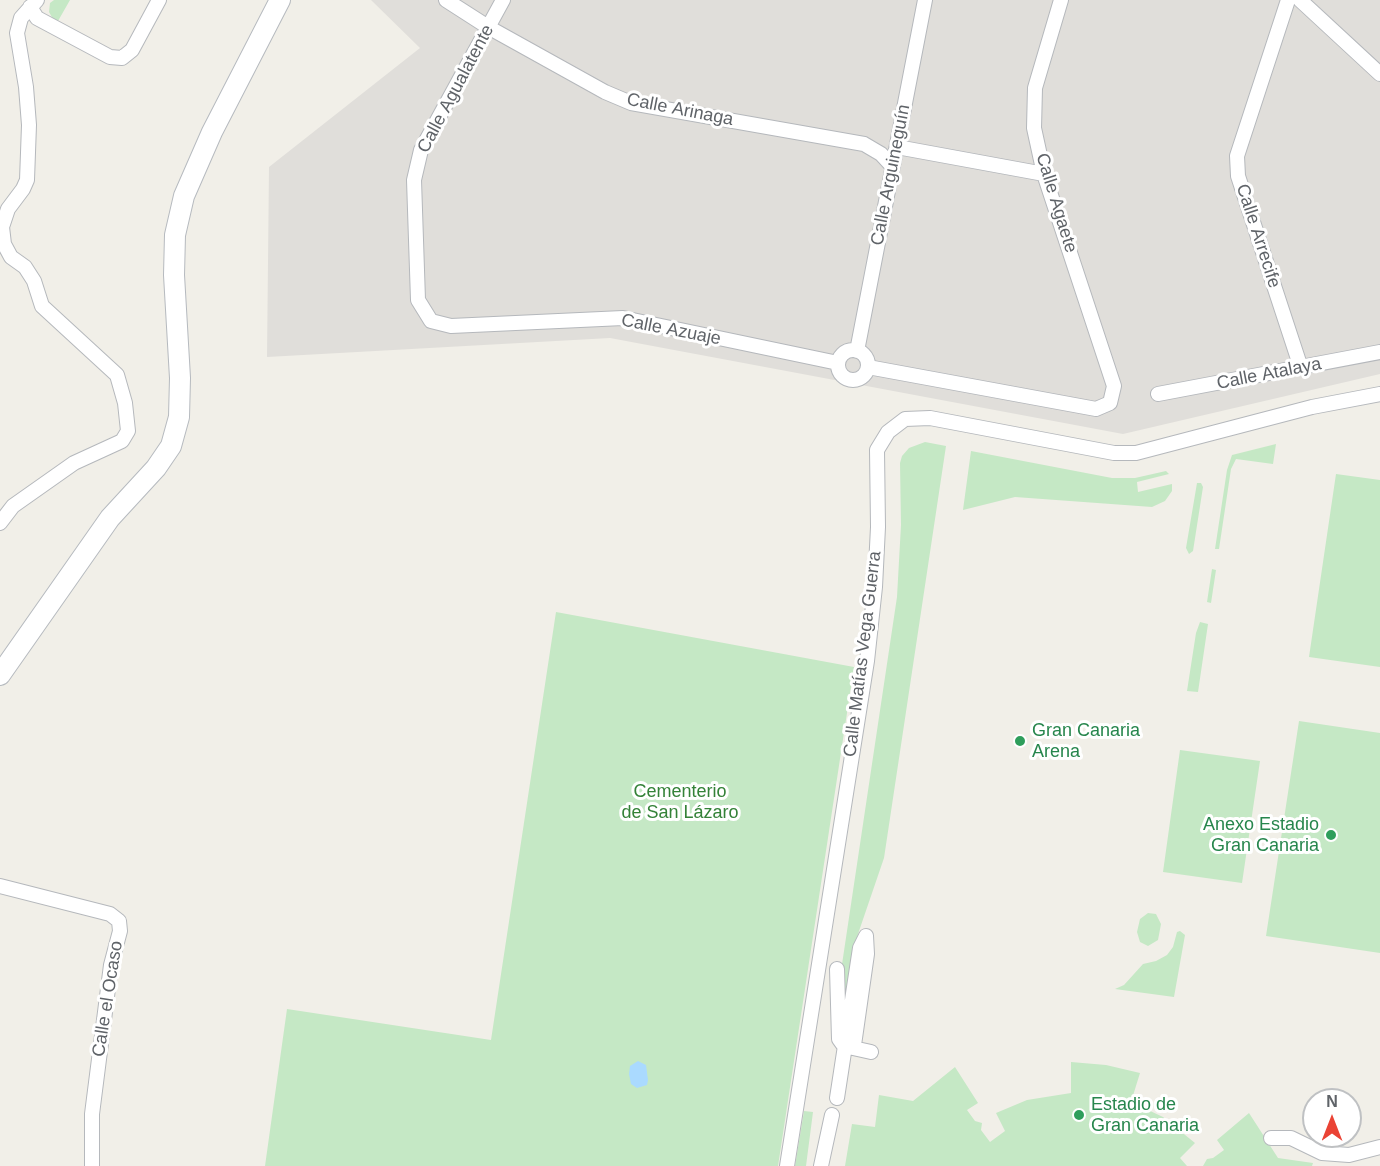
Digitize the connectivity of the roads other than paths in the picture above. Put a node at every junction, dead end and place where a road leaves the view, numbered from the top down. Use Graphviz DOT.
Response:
graph roads {
  1 [pos="159,0"];
  2 [pos="280,0"];
  3 [pos="446,0"];
  4 [pos="503,0"];
  5 [pos="925,0"];
  6 [pos="1061,0"];
  7 [pos="1288,0"];
  8 [pos="1300,0"];
  9 [pos="34,3"];
  10 [pos="488,27"];
  11 [pos="1380,74"];
  12 [pos="897,147"];
  13 [pos="893,167"];
  14 [pos="1044,174"];
  15 [pos="431,321"];
  16 [pos="857,351"];
  17 [pos="1380,352"];
  18 [pos="838,363"];
  19 [pos="868,367"];
  20 [pos="1301,368"];
  21 [pos="1158,394"];
  22 [pos="1380,394"];
  23 [pos="0,523"];
  24 [pos="0,675"];
  25 [pos="0,886"];
  26 [pos="837,969"];
  27 [pos="849,1045"];
  28 [pos="871,1052"];
  29 [pos="837,1098"];
  30 [pos="832,1115"];
  31 [pos="1271,1138"];
  32 [pos="1380,1147"];
  33 [pos="92,1166"];
  34 [pos="787,1166"];
  35 [pos="821,1166"];
  1 -- 9 [label="street"];
  2 -- 24 [label="main road"];
  3 -- 10 [label="street, Calle Arinaga"];
  4 -- 10 [label="street, Calle Agualatente"];
  5 -- 12 [label="street, Calle Arguineguín"];
  6 -- 14 [label="street, Calle Agaete"];
  7 -- 20 [label="street, Calle Arrecife"];
  8 -- 11 [label="street"];
  9 -- 23 [label="street"];
  10 -- 13 [label="street, Calle Arinaga"];
  10 -- 15 [label="street, Calle Agualatente"];
  12 -- 13 [label="street, Calle Arguineguín"];
  12 -- 14 [label="street"];
  13 -- 16 [label="street, Calle Arguineguín"];
  14 -- 19 [label="street, Calle Agaete"];
  15 -- 18 [label="street, Calle Azuaje"];
  16 -- 18 [label="street"];
  16 -- 19 [label="street"];
  17 -- 20 [label="street, Calle Atalaya"];
  18 -- 19 [label="street"];
  20 -- 21 [label="street, Calle Atalaya"];
  22 -- 34 [label="street, Calle Matías Vega Guerra"];
  25 -- 33 [label="street, Calle el Ocaso"];
  26 -- 27 [label="street"];
  27 -- 27 [label="street"];
  27 -- 28 [label="street"];
  27 -- 29 [label="street"];
  30 -- 35 [label="street"];
  31 -- 32 [label="street"];
}
